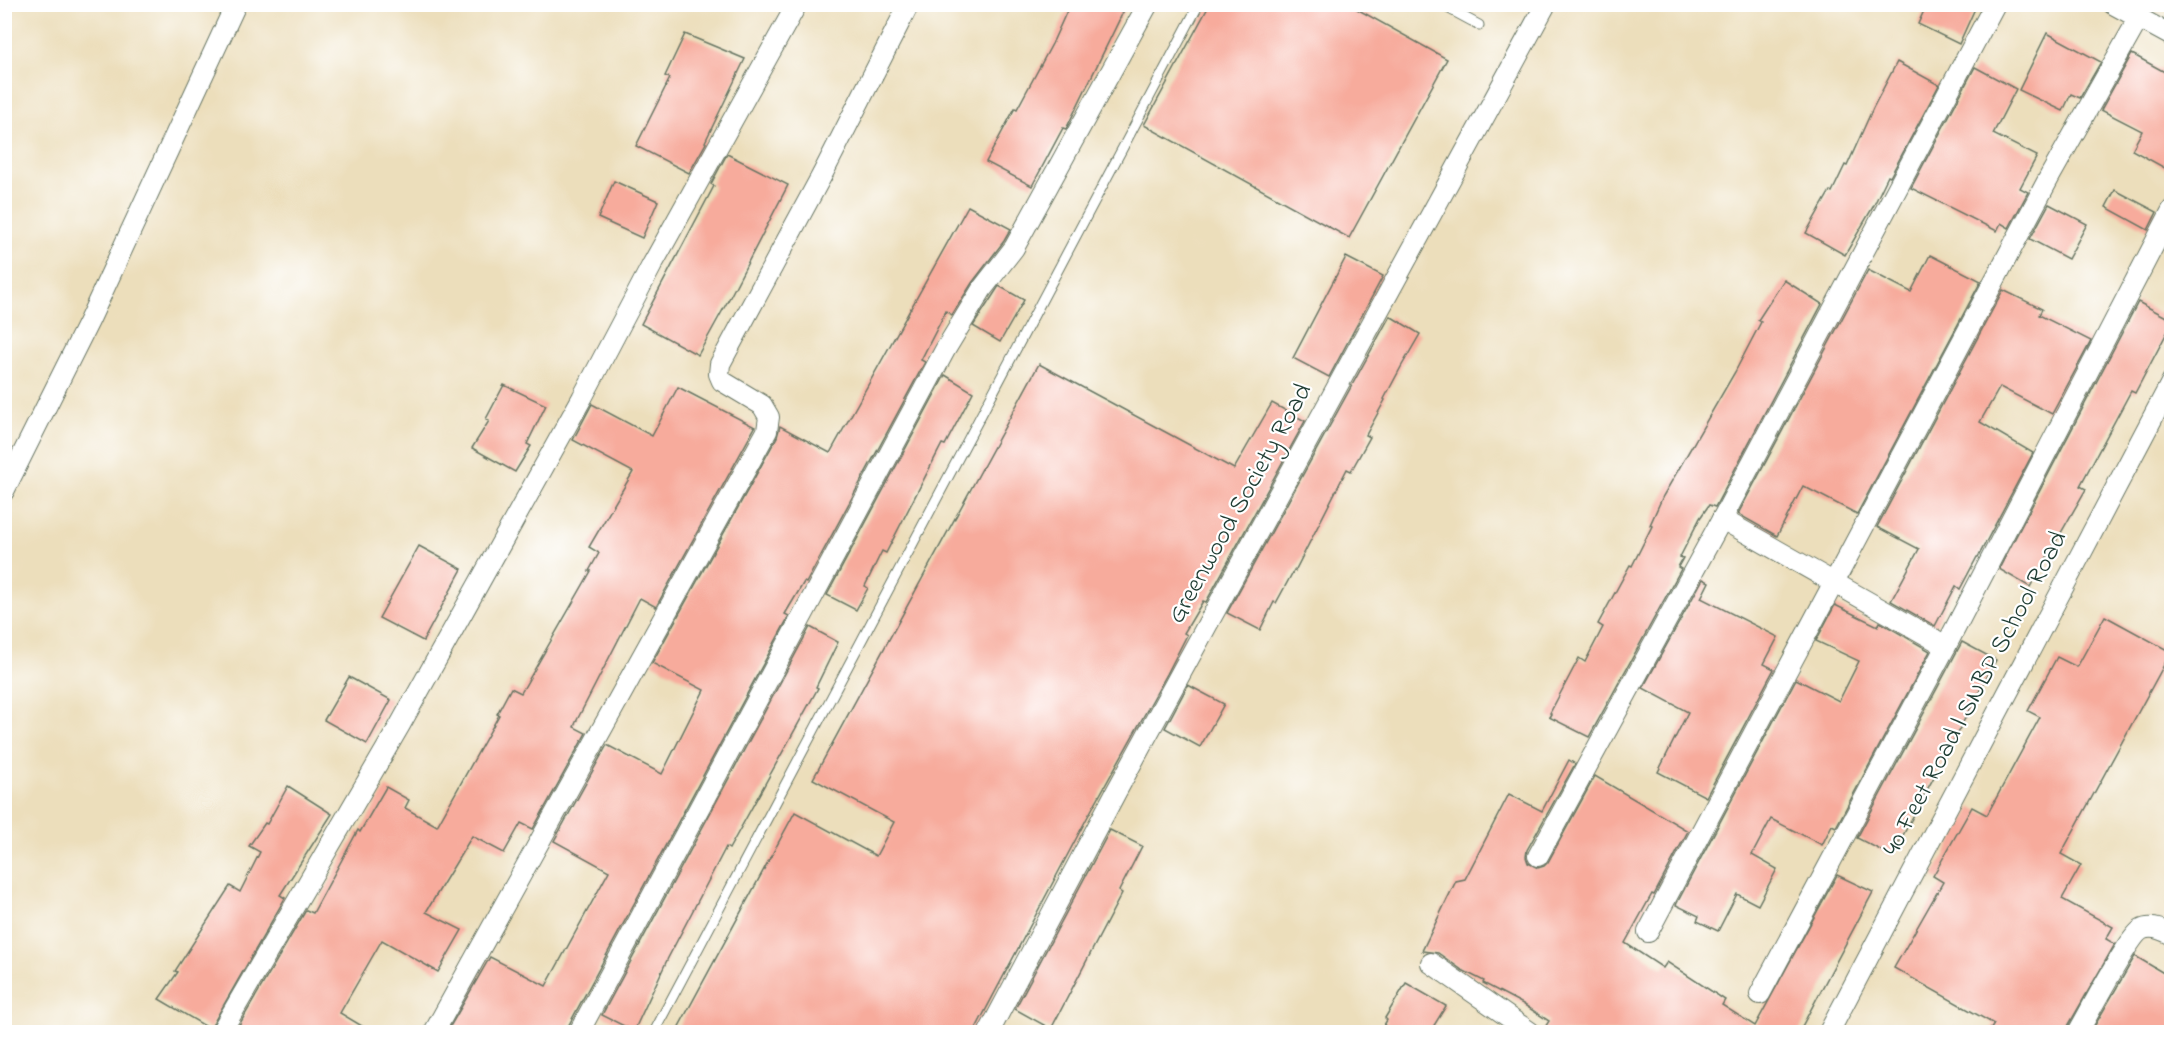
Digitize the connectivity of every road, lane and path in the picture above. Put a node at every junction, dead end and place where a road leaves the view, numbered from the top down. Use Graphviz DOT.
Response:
graph roads {
  1 [pos="236,4"];
  2 [pos="797,4"];
  3 [pos="909,4"];
  4 [pos="1148,4"];
  5 [pos="1199,4"];
  6 [pos="1440,4"];
  7 [pos="1546,4"];
  8 [pos="1995,4"];
  9 [pos="2113,4"];
  10 [pos="2139,18"];
  11 [pos="1479,25"];
  12 [pos="2172,36"];
  13 [pos="2172,210"];
  14 [pos="2172,381"];
  15 [pos="4,490"];
  16 [pos="1722,519"];
  17 [pos="1834,581"];
  18 [pos="1946,646"];
  19 [pos="1538,856"];
  20 [pos="1648,932"];
  21 [pos="2172,935"];
  22 [pos="1431,963"];
  23 [pos="1760,994"];
  24 [pos="221,1032"];
  25 [pos="434,1032"];
  26 [pos="579,1032"];
  27 [pos="654,1032"];
  28 [pos="989,1032"];
  29 [pos="1530,1032"];
  30 [pos="1829,1032"];
  31 [pos="2078,1032"];
  1 -- 15 [label="street"];
  2 -- 24 [label="street"];
  3 -- 25 [label="street"];
  4 -- 26 [label="street"];
  5 -- 27 [label="lane"];
  6 -- 11 [label="lane"];
  7 -- 28 [label="street, Greenwood Society Road"];
  8 -- 16 [label="street"];
  9 -- 10 [label="street"];
  10 -- 12 [label="street"];
  10 -- 17 [label="street"];
  13 -- 18 [label="street"];
  14 -- 30 [label="street, 40 Feet Road | SNBP School Road"];
  16 -- 17 [label="street"];
  16 -- 19 [label="street"];
  17 -- 18 [label="street"];
  17 -- 20 [label="street"];
  18 -- 23 [label="street"];
  21 -- 31 [label="street"];
  22 -- 29 [label="street"];
}
